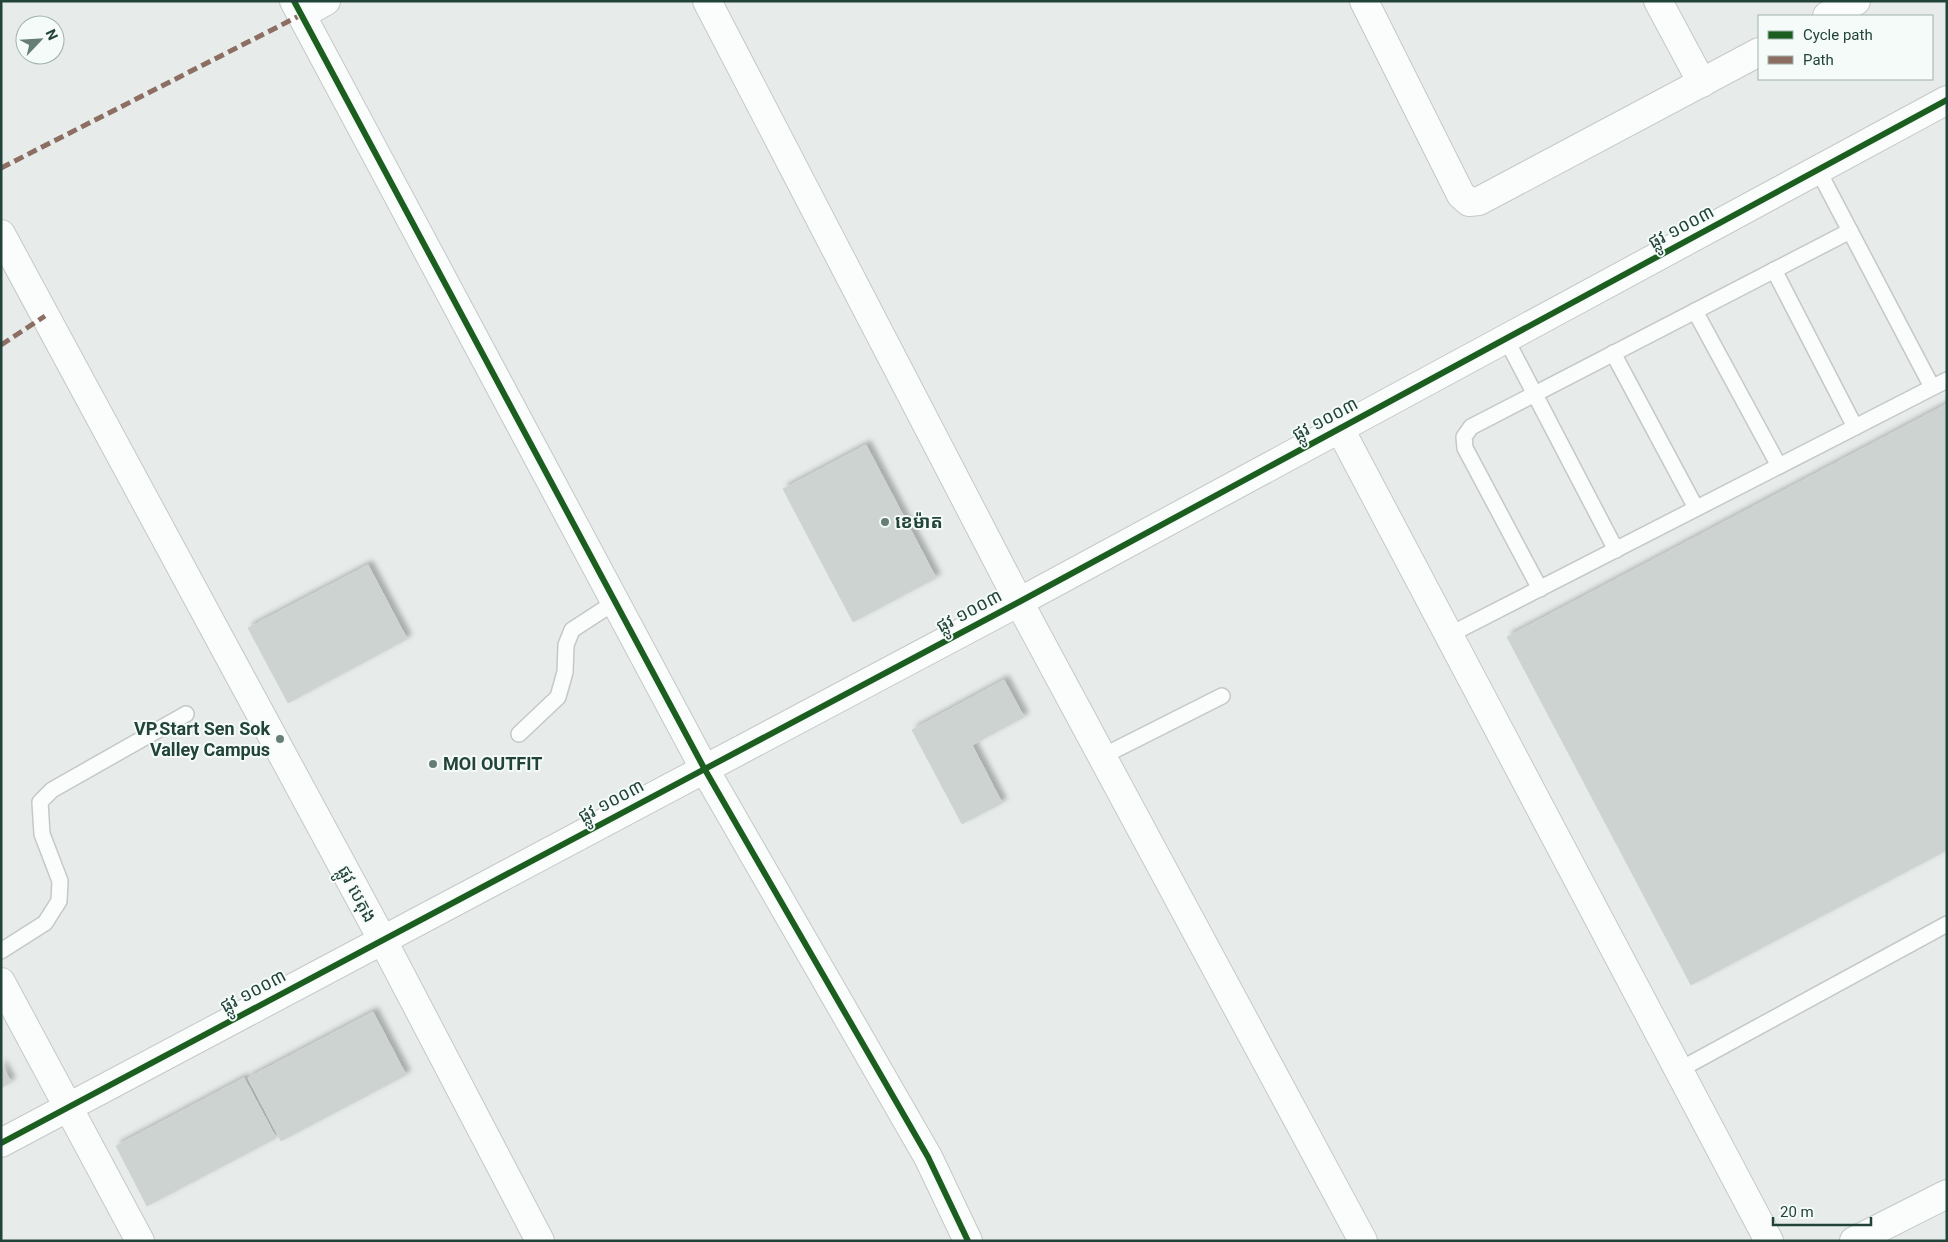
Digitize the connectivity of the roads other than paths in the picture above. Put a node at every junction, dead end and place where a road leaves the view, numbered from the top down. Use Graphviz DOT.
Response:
graph roads {
  1 [pos="326,1"];
  2 [pos="707,1"];
  3 [pos="1364,1"];
  4 [pos="1658,1"];
  5 [pos="1856,1"];
  6 [pos="298,8"];
  7 [pos="1830,15"];
  8 [pos="1758,53"];
  9 [pos="1702,83"];
  10 [pos="1947,100"];
  11 [pos="1818,170"];
  12 [pos="1850,231"];
  13 [pos="1,234"];
  14 [pos="1774,270"];
  15 [pos="1695,310"];
  16 [pos="1506,339"];
  17 [pos="1612,353"];
  18 [pos="1947,380"];
  19 [pos="1932,388"];
  20 [pos="1534,393"];
  21 [pos="1855,427"];
  22 [pos="1340,429"];
  23 [pos="1778,466"];
  24 [pos="1696,508"];
  25 [pos="1616,550"];
  26 [pos="1540,589"];
  27 [pos="615,602"];
  28 [pos="1019,602"];
  29 [pos="1449,636"];
  30 [pos="1222,696"];
  31 [pos="186,714"];
  32 [pos="519,734"];
  33 [pos="1103,756"];
  34 [pos="704,768"];
  35 [pos="1947,924"];
  36 [pos="382,940"];
  37 [pos="1,951"];
  38 [pos="1,982"];
  39 [pos="1679,1070"];
  40 [pos="68,1107"];
  41 [pos="1,1143"];
  42 [pos="1947,1194"];
  43 [pos="140,1241"];
  44 [pos="540,1241"];
  45 [pos="968,1241"];
  46 [pos="1362,1241"];
  47 [pos="1769,1241"];
  48 [pos="1854,1241"];
  1 -- 6 [label="street"];
  2 -- 28 [label="street"];
  3 -- 9 [label="street"];
  4 -- 9 [label="street"];
  5 -- 7 [label="street"];
  6 -- 27 [label="street"];
  8 -- 9 [label="street"];
  10 -- 11 [label="street, ផ្លូវ ១០០៣"];
  11 -- 12 [label="lane"];
  11 -- 16 [label="street, ផ្លូវ ១០០៣"];
  12 -- 14 [label="lane"];
  12 -- 19 [label="lane"];
  13 -- 36 [label="street, ផ្លូវ បេតុង"];
  14 -- 15 [label="lane"];
  14 -- 21 [label="lane"];
  15 -- 17 [label="lane"];
  15 -- 23 [label="lane"];
  16 -- 20 [label="lane"];
  16 -- 22 [label="street, ផ្លូវ ១០០៣"];
  17 -- 20 [label="lane"];
  17 -- 24 [label="lane"];
  18 -- 19 [label="lane"];
  19 -- 21 [label="lane"];
  20 -- 25 [label="lane"];
  20 -- 26 [label="lane"];
  21 -- 23 [label="lane"];
  22 -- 28 [label="street, ផ្លូវ ១០០៣"];
  22 -- 29 [label="street"];
  23 -- 24 [label="lane"];
  24 -- 25 [label="lane"];
  25 -- 26 [label="lane"];
  26 -- 29 [label="lane"];
  27 -- 32 [label="lane"];
  27 -- 34 [label="street"];
  28 -- 33 [label="street"];
  28 -- 34 [label="street, ផ្លូវ ១០០៣"];
  29 -- 39 [label="street"];
  30 -- 33 [label="lane"];
  31 -- 37 [label="lane"];
  33 -- 46 [label="street"];
  34 -- 36 [label="street, ផ្លូវ ១០០៣"];
  34 -- 45 [label="street"];
  35 -- 39 [label="lane"];
  36 -- 40 [label="street, ផ្លូវ ១០០៣"];
  36 -- 44 [label="street, ផ្លូវ បេតុង"];
  38 -- 40 [label="street"];
  39 -- 47 [label="street"];
  40 -- 41 [label="street, ផ្លូវ ១០០៣"];
  40 -- 43 [label="street"];
  42 -- 48 [label="street"];
}
